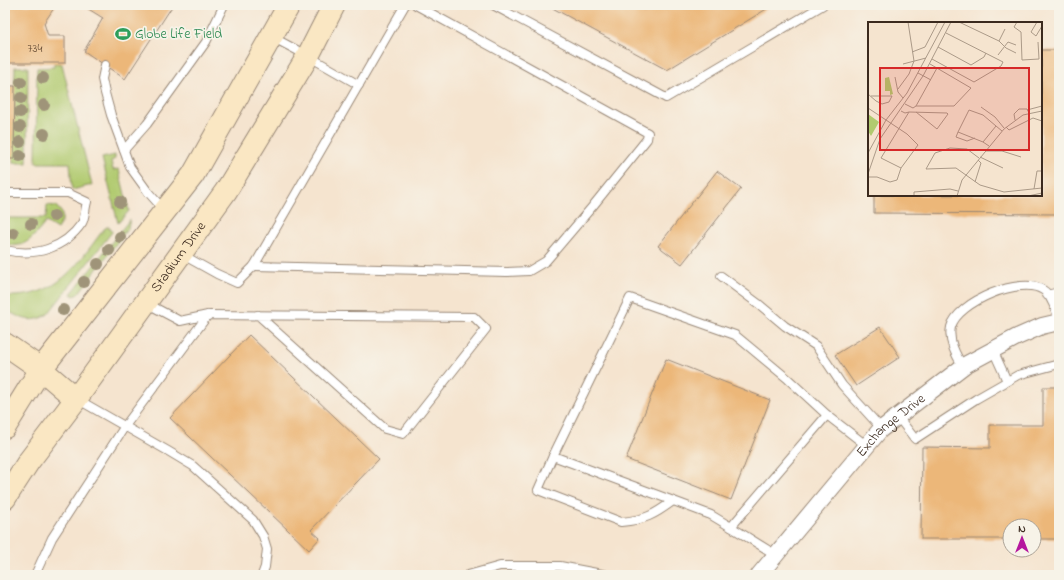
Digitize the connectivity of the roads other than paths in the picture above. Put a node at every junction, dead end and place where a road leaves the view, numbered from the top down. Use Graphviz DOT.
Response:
graph roads {
  1 [pos="224,5"];
  2 [pos="289,5"];
  3 [pos="334,5"];
  4 [pos="405,5"];
  5 [pos="416,5"];
  6 [pos="493,5"];
  7 [pos="823,5"];
  8 [pos="272,37"];
  9 [pos="308,56"];
  10 [pos="105,65"];
  11 [pos="359,85"];
  12 [pos="124,150"];
  13 [pos="5,193"];
  14 [pos="164,211"];
  15 [pos="5,250"];
  16 [pos="180,254"];
  17 [pos="254,266"];
  18 [pos="721,276"];
  19 [pos="1059,292"];
  20 [pos="1047,295"];
  21 [pos="145,302"];
  22 [pos="208,314"];
  23 [pos="258,315"];
  24 [pos="1059,320"];
  25 [pos="5,344"];
  26 [pos="993,350"];
  27 [pos="1059,364"];
  28 [pos="963,367"];
  29 [pos="41,369"];
  30 [pos="1007,381"];
  31 [pos="76,399"];
  32 [pos="827,415"];
  33 [pos="898,417"];
  34 [pos="125,426"];
  35 [pos="5,427"];
  36 [pos="882,429"];
  37 [pos="867,446"];
  38 [pos="553,456"];
  39 [pos="5,498"];
  40 [pos="673,501"];
  41 [pos="731,527"];
  42 [pos="776,555"];
  43 [pos="35,575"];
  44 [pos="262,575"];
  45 [pos="468,575"];
  46 [pos="607,575"];
  47 [pos="759,575"];
  1 -- 12 [label="lane"];
  2 -- 8 [label="main road"];
  3 -- 9 [label="main road, Stadium Drive"];
  4 -- 11 [label="lane"];
  5 -- 17 [label="lane"];
  6 -- 7 [label="lane"];
  8 -- 9 [label="lane"];
  8 -- 14 [label="main road"];
  9 -- 11 [label="lane"];
  9 -- 16 [label="main road, Stadium Drive"];
  10 -- 12 [label="lane"];
  11 -- 17 [label="lane"];
  12 -- 14 [label="lane"];
  13 -- 15 [label="lane"];
  14 -- 29 [label="main road"];
  16 -- 17 [label="lane"];
  16 -- 21 [label="main road, Stadium Drive"];
  18 -- 36 [label="lane"];
  19 -- 20 [label="lane"];
  20 -- 24 [label="lane"];
  20 -- 28 [label="lane"];
  21 -- 22 [label="lane"];
  21 -- 31 [label="main road, Stadium Drive"];
  22 -- 23 [label="lane"];
  22 -- 34 [label="lane"];
  23 -- 23 [label="lane"];
  24 -- 26 [label="street, Exchange Drive"];
  25 -- 29 [label="main road"];
  26 -- 28 [label="street, Exchange Drive"];
  26 -- 30 [label="lane"];
  27 -- 30 [label="lane"];
  28 -- 33 [label="street, Exchange Drive"];
  29 -- 31 [label="main road"];
  29 -- 35 [label="main road"];
  30 -- 33 [label="lane"];
  31 -- 34 [label="lane"];
  31 -- 39 [label="main road, Stadium Drive"];
  32 -- 37 [label="lane"];
  32 -- 38 [label="lane"];
  32 -- 41 [label="lane"];
  33 -- 36 [label="street, Exchange Drive"];
  34 -- 43 [label="lane"];
  34 -- 44 [label="lane"];
  36 -- 37 [label="street, Exchange Drive"];
  37 -- 42 [label="street, Exchange Drive"];
  38 -- 40 [label="lane"];
  38 -- 40 [label="lane"];
  40 -- 41 [label="lane"];
  41 -- 42 [label="lane"];
  42 -- 47 [label="street, Exchange Drive"];
  45 -- 46 [label="lane"];
}
